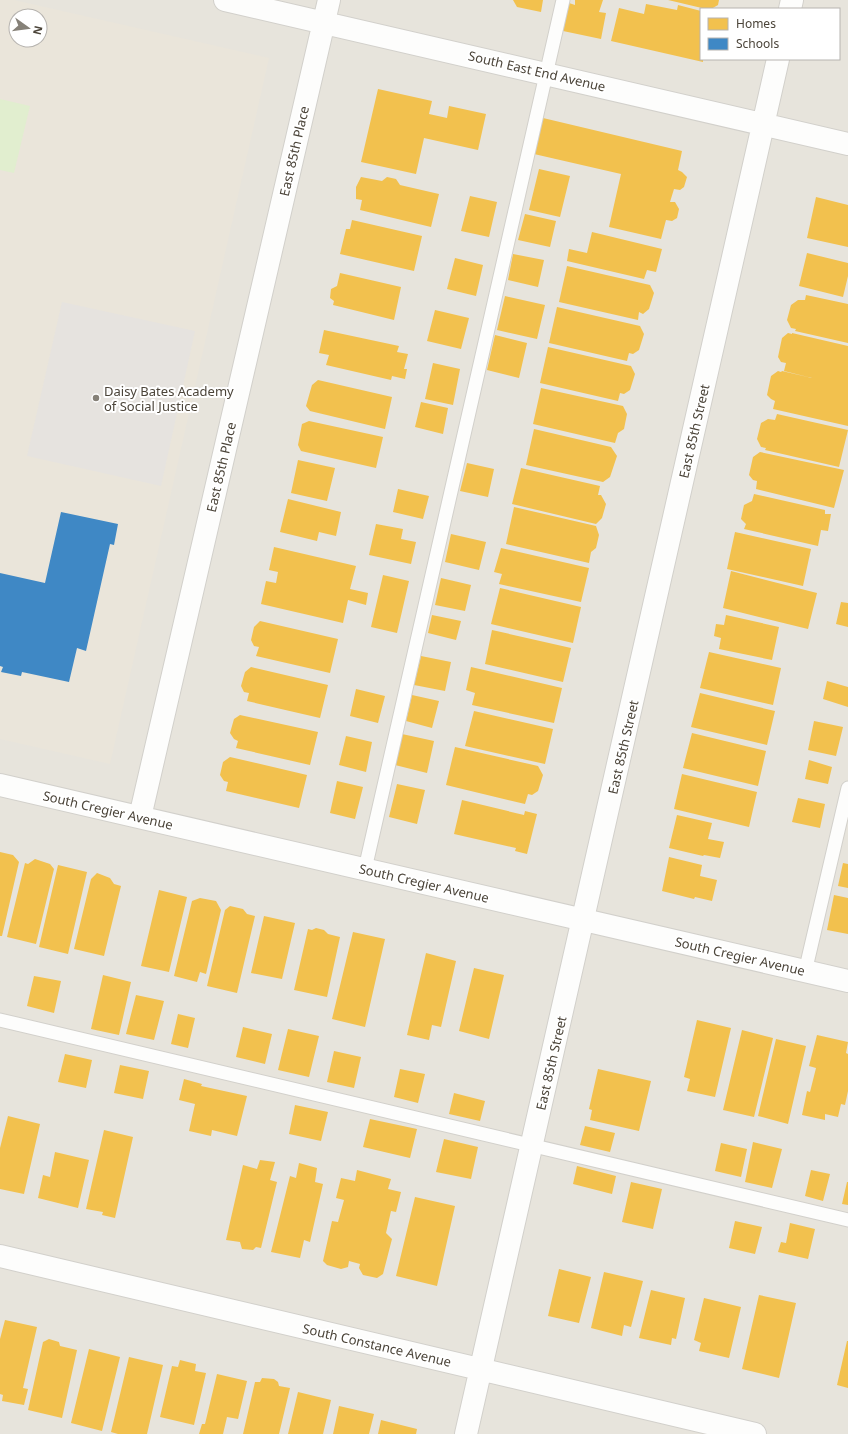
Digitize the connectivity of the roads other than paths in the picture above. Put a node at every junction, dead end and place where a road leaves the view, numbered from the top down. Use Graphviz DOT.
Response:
graph roads {
  1 [pos="225,0"];
  2 [pos="329,0"];
  3 [pos="563,0"];
  4 [pos="324,22"];
  5 [pos="778,60"];
  6 [pos="546,73"];
  7 [pos="763,124"];
  8 [pos="848,144"];
  9 [pos="0,785"];
  10 [pos="848,788"];
  11 [pos="140,817"];
  12 [pos="365,870"];
  13 [pos="584,920"];
  14 [pos="805,972"];
  15 [pos="848,981"];
  16 [pos="0,1020"];
  17 [pos="532,1146"];
  18 [pos="848,1220"];
  19 [pos="0,1256"];
  20 [pos="481,1369"];
  21 [pos="466,1434"];
  22 [pos="755,1434"];
  1 -- 4 [label="street, South East End Avenue"];
  2 -- 4 [label="street, East 85th Place"];
  3 -- 6 [label="lane"];
  4 -- 6 [label="street, South East End Avenue"];
  4 -- 11 [label="street, East 85th Place"];
  5 -- 7 [label="street, East 85th Street"];
  6 -- 7 [label="street, South East End Avenue"];
  6 -- 12 [label="lane"];
  7 -- 8 [label="street, South East End Avenue"];
  7 -- 13 [label="street, East 85th Street"];
  9 -- 11 [label="street, South Cregier Avenue"];
  10 -- 14 [label="lane"];
  11 -- 12 [label="street, South Cregier Avenue"];
  12 -- 13 [label="street, South Cregier Avenue"];
  13 -- 14 [label="street, South Cregier Avenue"];
  13 -- 17 [label="street, East 85th Street"];
  14 -- 15 [label="street, South Cregier Avenue"];
  16 -- 17 [label="lane"];
  17 -- 18 [label="lane"];
  17 -- 20 [label="street, East 85th Street"];
  19 -- 20 [label="street, South Constance Avenue"];
  20 -- 21 [label="street, East 85th Street"];
  20 -- 22 [label="street, South Constance Avenue"];
}
